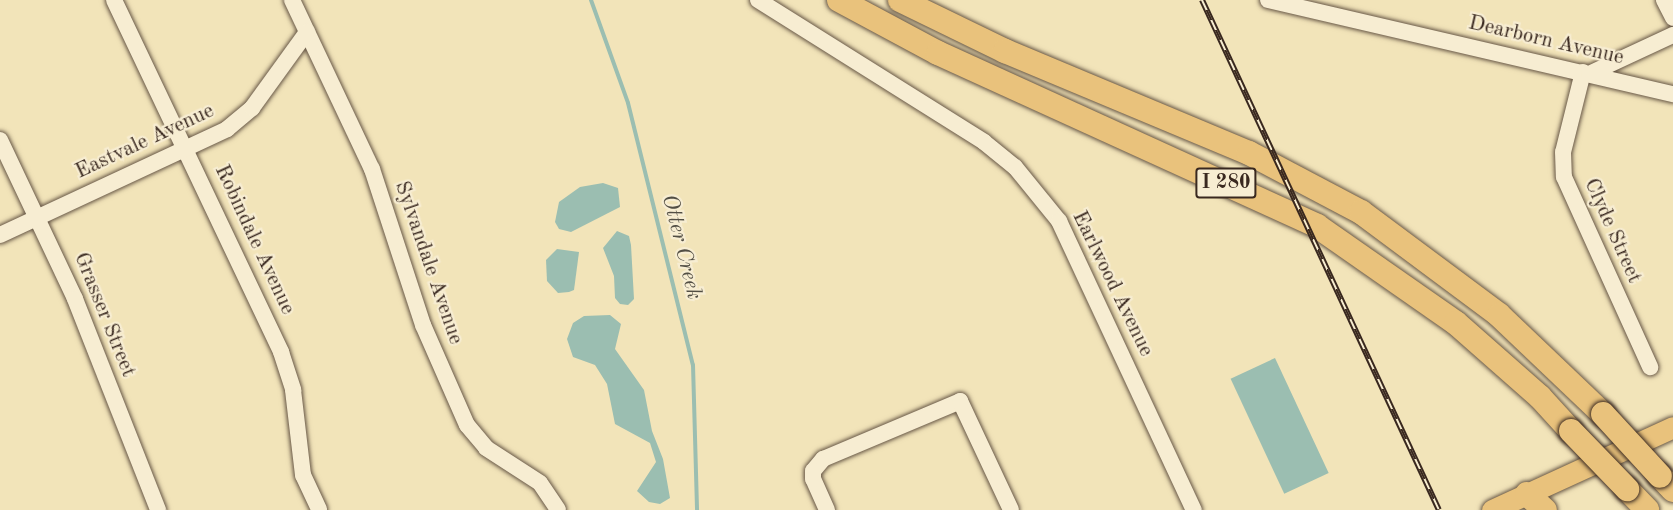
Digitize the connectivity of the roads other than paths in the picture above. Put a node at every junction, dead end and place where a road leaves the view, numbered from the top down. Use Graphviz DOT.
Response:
graph roads {
  1 [pos="114,0"];
  2 [pos="292,0"];
  3 [pos="758,0"];
  4 [pos="839,0"];
  5 [pos="900,0"];
  6 [pos="924,0"];
  7 [pos="1268,0"];
  8 [pos="1664,0"];
  9 [pos="1673,18"];
  10 [pos="307,32"];
  11 [pos="1673,35"];
  12 [pos="1005,51"];
  13 [pos="1586,73"];
  14 [pos="1673,94"];
  15 [pos="0,140"];
  16 [pos="186,149"];
  17 [pos="37,218"];
  18 [pos="0,235"];
  19 [pos="1650,367"];
  20 [pos="1673,427"];
  21 [pos="1666,482"];
  22 [pos="1527,494"];
  23 [pos="158,510"];
  24 [pos="319,510"];
  25 [pos="558,510"];
  26 [pos="827,510"];
  27 [pos="1011,510"];
  28 [pos="1194,510"];
  29 [pos="1492,510"];
  30 [pos="1545,510"];
  31 [pos="1647,510"];
  1 -- 16 [label="street, Robindale Avenue"];
  2 -- 10 [label="street, Sylvandale Avenue"];
  3 -- 28 [label="street, Earlwood Avenue"];
  4 -- 31 [label="highway, I 280, bridge"];
  5 -- 12 [label="highway, I 280"];
  6 -- 12 [label="highway"];
  7 -- 13 [label="street, Dearborn Avenue"];
  8 -- 9 [label="street"];
  10 -- 16 [label="street, Eastvale Avenue"];
  10 -- 25 [label="street, Sylvandale Avenue"];
  11 -- 13 [label="street"];
  12 -- 21 [label="highway, I 280, bridge"];
  13 -- 14 [label="street, Dearborn Avenue"];
  13 -- 19 [label="street, Clyde Street"];
  15 -- 17 [label="street, Grasser Street"];
  16 -- 17 [label="street, Eastvale Avenue"];
  16 -- 24 [label="street, Robindale Avenue"];
  17 -- 18 [label="street, Eastvale Avenue"];
  17 -- 23 [label="street, Grasser Street"];
  20 -- 22 [label="main road"];
  22 -- 29 [label="main road"];
  22 -- 30 [label="highway"];
  26 -- 27 [label="street"];
}
